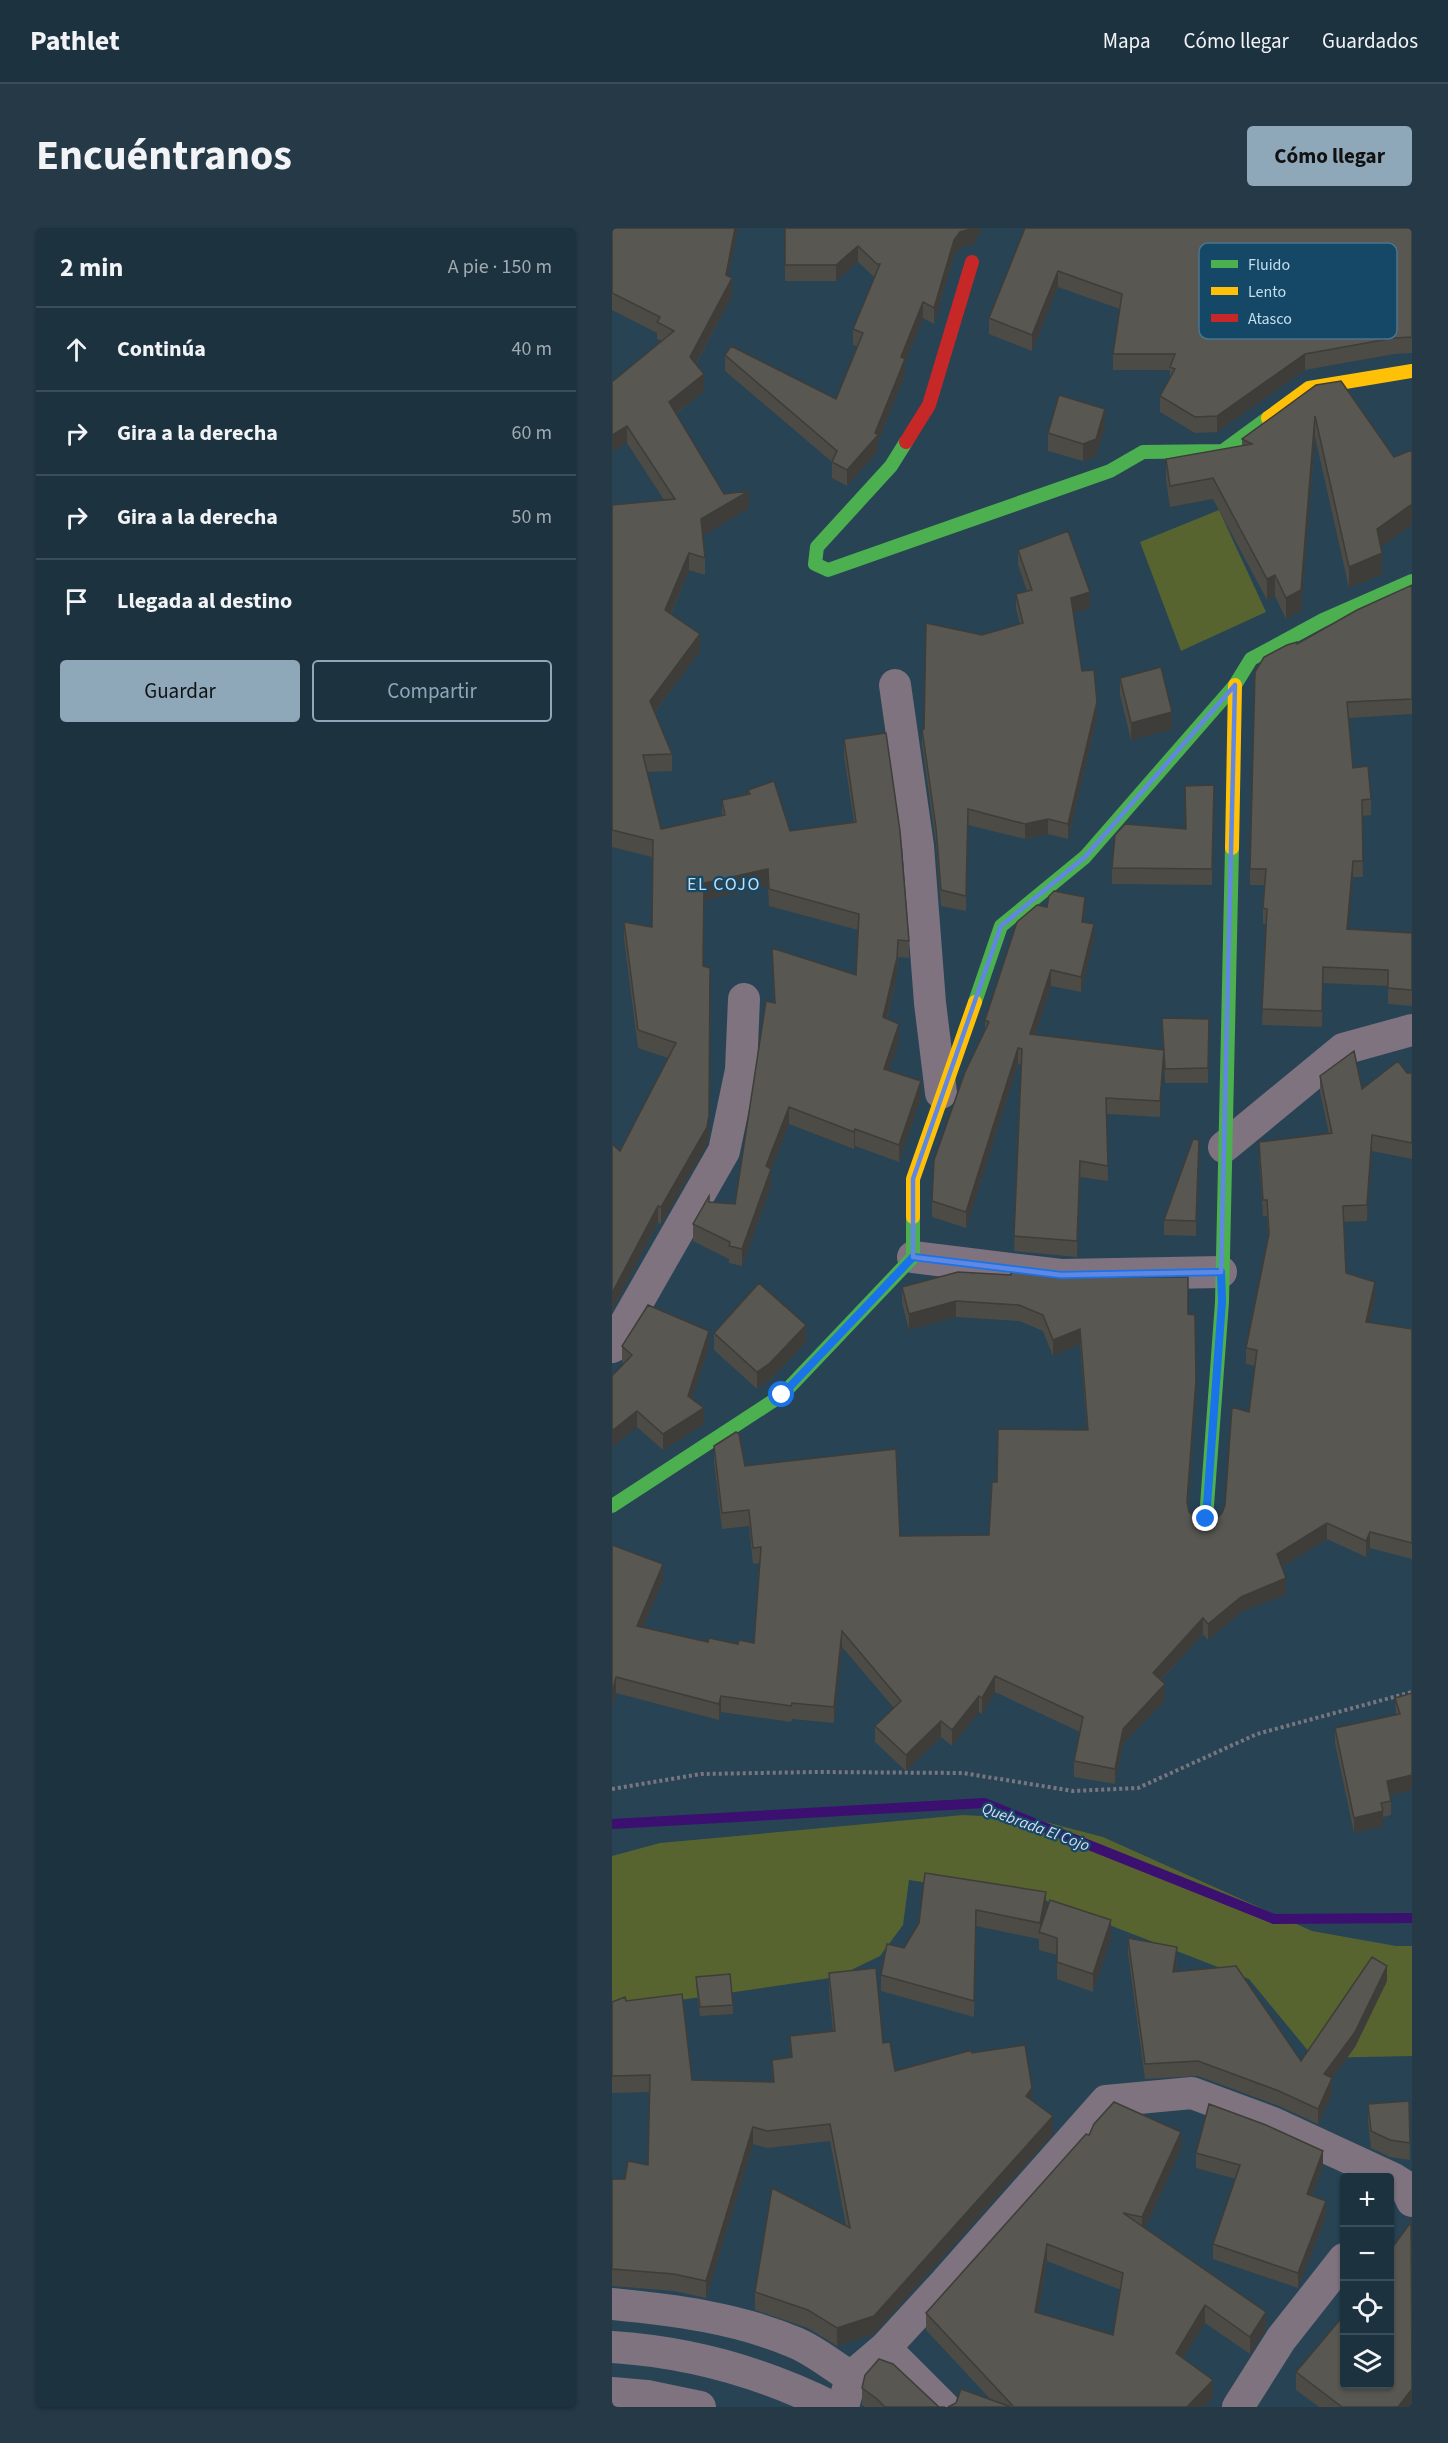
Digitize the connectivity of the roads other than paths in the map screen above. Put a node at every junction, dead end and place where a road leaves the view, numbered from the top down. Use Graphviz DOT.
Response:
graph roads {
  1 [pos="972,262"];
  2 [pos="1412,371"];
  3 [pos="1412,581"];
  4 [pos="895,685"];
  5 [pos="1235,685"];
  6 [pos="744,999"];
  7 [pos="1412,1030"];
  8 [pos="941,1093"];
  9 [pos="1224,1147"];
  10 [pos="913,1257"];
  11 [pos="1221,1272"];
  12 [pos="612,1347"];
  13 [pos="612,1506"];
  14 [pos="1206,1519"];
  15 [pos="1405,2191"];
  16 [pos="1340,2264"];
  17 [pos="612,2304"];
  18 [pos="612,2348"];
  19 [pos="885,2348"];
  20 [pos="851,2377"];
  21 [pos="612,2393"];
  22 [pos="700,2407"];
  23 [pos="832,2407"];
  24 [pos="843,2407"];
  25 [pos="944,2407"];
  26 [pos="1238,2407"];
  1 -- 2 [label="street"];
  3 -- 5 [label="street"];
  4 -- 8 [label="street"];
  5 -- 8 [label="street"];
  5 -- 9 [label="street"];
  6 -- 12 [label="street"];
  7 -- 9 [label="street"];
  8 -- 10 [label="street"];
  9 -- 11 [label="street"];
  10 -- 11 [label="street"];
  10 -- 13 [label="street"];
  11 -- 14 [label="street"];
  15 -- 19 [label="street"];
  16 -- 26 [label="street"];
  17 -- 20 [label="street"];
  18 -- 23 [label="street"];
  19 -- 20 [label="street"];
  19 -- 25 [label="street"];
  20 -- 24 [label="street"];
  21 -- 22 [label="street"];
}
